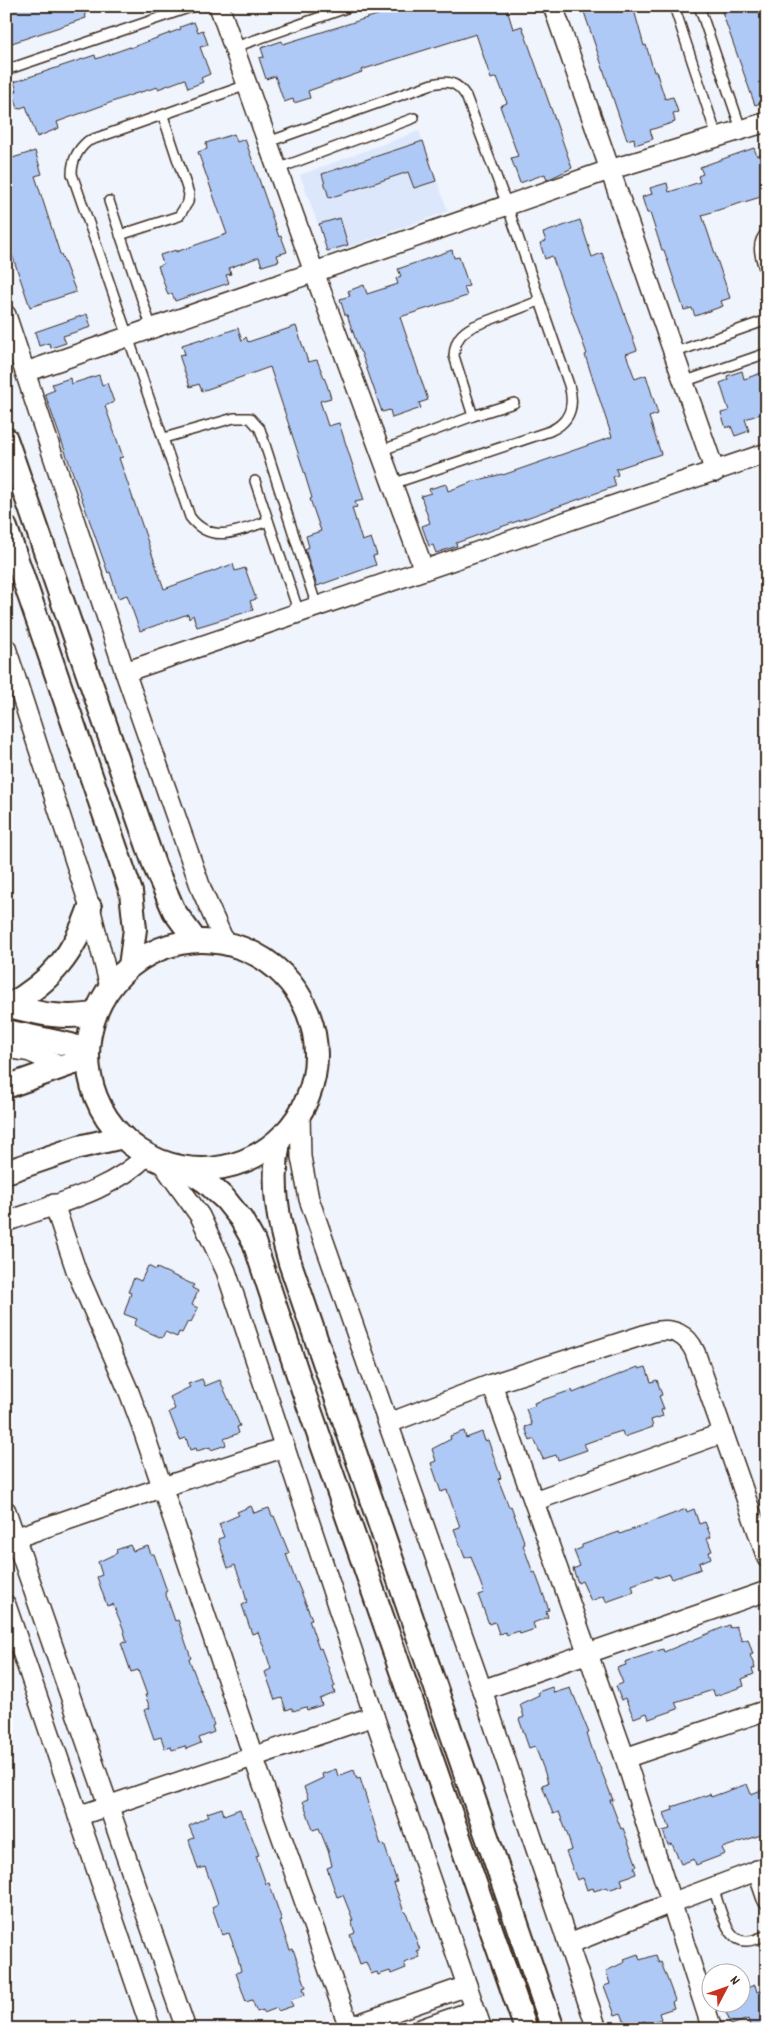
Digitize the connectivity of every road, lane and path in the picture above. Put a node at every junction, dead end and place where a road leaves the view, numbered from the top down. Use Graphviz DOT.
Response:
graph roads {
  1 [pos="194,6"];
  2 [pos="219,6"];
  3 [pos="352,6"];
  4 [pos="553,6"];
  5 [pos="674,6"];
  6 [pos="700,6"];
  7 [pos="235,47"];
  8 [pos="6,70"];
  9 [pos="247,85"];
  10 [pos="163,116"];
  11 [pos="414,118"];
  12 [pos="767,122"];
  13 [pos="741,129"];
  14 [pos="717,137"];
  15 [pos="268,142"];
  16 [pos="277,169"];
  17 [pos="609,170"];
  18 [pos="108,201"];
  19 [pos="507,205"];
  20 [pos="767,232"];
  21 [pos="120,235"];
  22 [pos="314,272"];
  23 [pos="767,277"];
  24 [pos="539,301"];
  25 [pos="6,315"];
  26 [pos="767,320"];
  27 [pos="152,328"];
  28 [pos="128,336"];
  29 [pos="673,353"];
  30 [pos="767,353"];
  31 [pos="26,372"];
  32 [pos="684,382"];
  33 [pos="514,403"];
  34 [pos="473,416"];
  35 [pos="164,438"];
  36 [pos="6,439"];
  37 [pos="380,451"];
  38 [pos="767,454"];
  39 [pos="715,472"];
  40 [pos="255,481"];
  41 [pos="392,484"];
  42 [pos="268,521"];
  43 [pos="6,528"];
  44 [pos="424,570"];
  45 [pos="317,606"];
  46 [pos="299,613"];
  47 [pos="6,648"];
  48 [pos="125,672"];
  49 [pos="12,679"];
  50 [pos="90,907"];
  51 [pos="196,941"];
  52 [pos="225,943"];
  53 [pos="130,966"];
  54 [pos="110,987"];
  55 [pos="7,1005"];
  56 [pos="95,1014"];
  57 [pos="6,1031"];
  58 [pos="6,1048"];
  59 [pos="88,1054"];
  60 [pos="64,1066"];
  61 [pos="6,1087"];
  62 [pos="300,1115"];
  63 [pos="123,1137"];
  64 [pos="279,1141"];
  65 [pos="155,1159"];
  66 [pos="184,1168"];
  67 [pos="6,1172"];
  68 [pos="54,1204"];
  69 [pos="6,1222"];
  70 [pos="492,1384"];
  71 [pos="389,1423"];
  72 [pos="724,1433"];
  73 [pos="285,1447"];
  74 [pos="162,1487"];
  75 [pos="534,1501"];
  76 [pos="6,1511"];
  77 [pos="11,1540"];
  78 [pos="767,1558"];
  79 [pos="767,1591"];
  80 [pos="6,1605"];
  81 [pos="588,1655"];
  82 [pos="482,1690"];
  83 [pos="767,1710"];
  84 [pos="374,1716"];
  85 [pos="253,1756"];
  86 [pos="625,1758"];
  87 [pos="108,1805"];
  88 [pos="78,1816"];
  89 [pos="762,1869"];
  90 [pos="713,1887"];
  91 [pos="767,1898"];
  92 [pos="671,1902"];
  93 [pos="767,1935"];
  94 [pos="569,1944"];
  95 [pos="467,1986"];
  96 [pos="475,2010"];
  97 [pos="347,2028"];
  98 [pos="151,2029"];
  99 [pos="186,2029"];
  100 [pos="421,2029"];
  101 [pos="482,2029"];
  102 [pos="526,2029"];
  103 [pos="553,2029"];
  104 [pos="597,2029"];
  105 [pos="712,2029"];
  1 -- 8 [label="lane"];
  2 -- 7 [label="street"];
  3 -- 7 [label="lane"];
  4 -- 17 [label="street"];
  5 -- 14 [label="lane"];
  6 -- 13 [label="lane"];
  7 -- 9 [label="street"];
  9 -- 10 [label="lane"];
  9 -- 15 [label="street"];
  10 -- 21 [label="lane"];
  10 -- 28 [label="lane"];
  11 -- 16 [label="lane"];
  12 -- 13 [label="street"];
  13 -- 14 [label="street"];
  14 -- 17 [label="street"];
  15 -- 16 [label="street"];
  15 -- 19 [label="lane"];
  16 -- 22 [label="street"];
  17 -- 19 [label="street"];
  17 -- 29 [label="street"];
  18 -- 21 [label="lane"];
  19 -- 22 [label="street"];
  19 -- 24 [label="lane"];
  20 -- 23 [label="lane"];
  21 -- 27 [label="lane"];
  22 -- 27 [label="street"];
  22 -- 37 [label="street"];
  24 -- 34 [label="lane"];
  24 -- 41 [label="lane"];
  25 -- 31 [label="street"];
  26 -- 29 [label="lane"];
  27 -- 28 [label="street"];
  28 -- 31 [label="street"];
  28 -- 35 [label="lane"];
  29 -- 32 [label="street"];
  30 -- 32 [label="lane"];
  31 -- 48 [label="street"];
  32 -- 39 [label="street"];
  33 -- 34 [label="lane"];
  34 -- 37 [label="lane"];
  35 -- 42 [label="lane"];
  35 -- 45 [label="lane"];
  36 -- 51 [label="street"];
  37 -- 41 [label="street"];
  38 -- 39 [label="street"];
  39 -- 44 [label="street"];
  40 -- 42 [label="lane"];
  41 -- 44 [label="street"];
  42 -- 46 [label="lane"];
  43 -- 53 [label="street"];
  44 -- 45 [label="street"];
  45 -- 46 [label="street"];
  46 -- 48 [label="street"];
  47 -- 49 [label="street"];
  48 -- 52 [label="street"];
  49 -- 50 [label="street"];
  50 -- 54 [label="street"];
  50 -- 55 [label="street"];
  51 -- 52 [label="street"];
  51 -- 53 [label="street"];
  52 -- 62 [label="street"];
  53 -- 54 [label="street"];
  54 -- 56 [label="street"];
  55 -- 56 [label="street"];
  56 -- 59 [label="street"];
  57 -- 59 [label="street"];
  58 -- 60 [label="street"];
  59 -- 60 [label="street"];
  59 -- 63 [label="street"];
  60 -- 61 [label="street"];
  62 -- 64 [label="street"];
  62 -- 71 [label="street"];
  63 -- 65 [label="street"];
  63 -- 67 [label="street"];
  64 -- 66 [label="street"];
  64 -- 103 [label="street"];
  65 -- 66 [label="street"];
  65 -- 68 [label="street"];
  65 -- 73 [label="street"];
  66 -- 102 [label="street"];
  68 -- 69 [label="street"];
  68 -- 74 [label="street"];
  70 -- 71 [label="street"];
  70 -- 72 [label="street"];
  70 -- 75 [label="street"];
  71 -- 82 [label="street"];
  72 -- 75 [label="street"];
  72 -- 78 [label="street"];
  73 -- 74 [label="street"];
  73 -- 84 [label="street"];
  74 -- 77 [label="street"];
  74 -- 85 [label="street"];
  75 -- 81 [label="street"];
  76 -- 77 [label="street"];
  77 -- 87 [label="street"];
  79 -- 81 [label="street"];
  80 -- 88 [label="street"];
  81 -- 82 [label="street"];
  81 -- 86 [label="street"];
  82 -- 94 [label="street"];
  83 -- 86 [label="street"];
  84 -- 85 [label="street"];
  84 -- 95 [label="street"];
  85 -- 87 [label="street"];
  85 -- 97 [label="street"];
  86 -- 92 [label="street"];
  87 -- 88 [label="street"];
  87 -- 99 [label="street"];
  88 -- 98 [label="street"];
  89 -- 90 [label="street"];
  89 -- 91 [label="street"];
  90 -- 92 [label="street"];
  90 -- 93 [label="lane"];
  92 -- 94 [label="street"];
  92 -- 105 [label="street"];
  94 -- 104 [label="street"];
  95 -- 96 [label="street"];
  95 -- 97 [label="street"];
  96 -- 100 [label="street"];
  96 -- 101 [label="street"];
}
